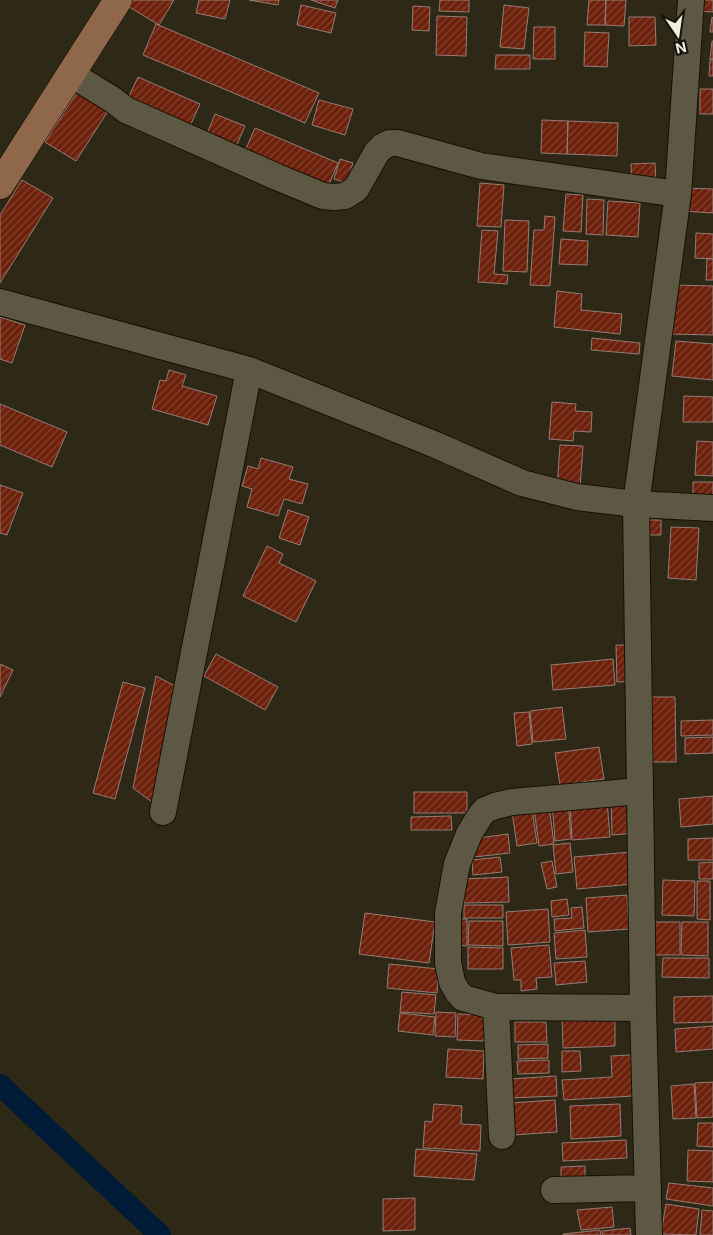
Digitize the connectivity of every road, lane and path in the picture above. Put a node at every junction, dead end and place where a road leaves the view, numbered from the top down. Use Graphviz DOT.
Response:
graph roads {
  1 [pos="118,0"];
  2 [pos="691,0"];
  3 [pos="71,74"];
  4 [pos="0,185"];
  5 [pos="678,194"];
  6 [pos="0,302"];
  7 [pos="249,370"];
  8 [pos="636,504"];
  9 [pos="713,508"];
  10 [pos="640,791"];
  11 [pos="163,812"];
  12 [pos="496,1007"];
  13 [pos="643,1008"];
  14 [pos="502,1136"];
  15 [pos="648,1188"];
  16 [pos="554,1190"];
  17 [pos="649,1235"];
  1 -- 3 [label="main road"];
  2 -- 5 [label="street"];
  3 -- 4 [label="main road"];
  3 -- 5 [label="street"];
  5 -- 8 [label="street"];
  6 -- 7 [label="street"];
  7 -- 8 [label="street"];
  7 -- 11 [label="street"];
  8 -- 9 [label="street"];
  8 -- 10 [label="street"];
  10 -- 12 [label="street"];
  10 -- 13 [label="street"];
  12 -- 13 [label="street"];
  12 -- 14 [label="street"];
  13 -- 15 [label="street"];
  15 -- 16 [label="street"];
  15 -- 17 [label="street"];
}
